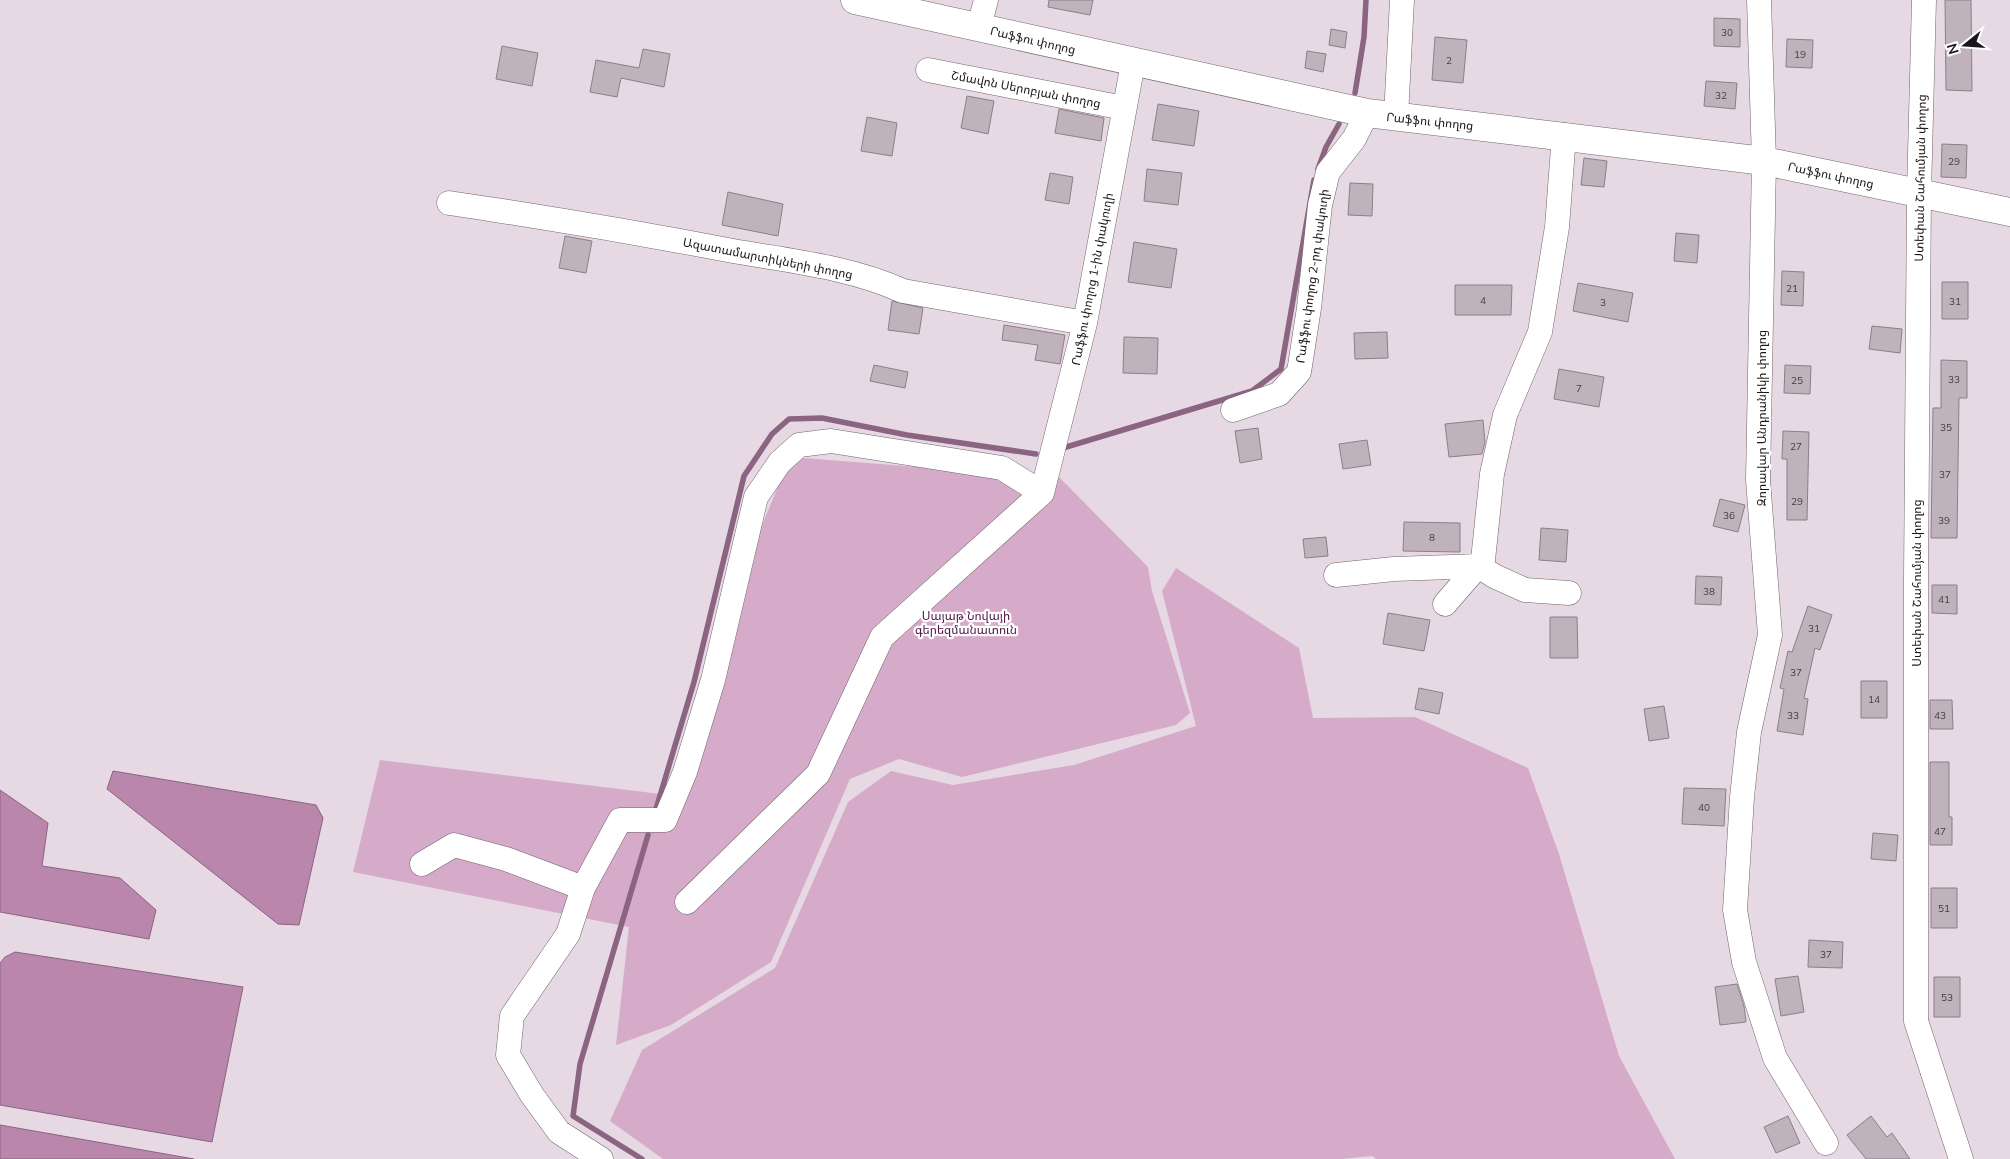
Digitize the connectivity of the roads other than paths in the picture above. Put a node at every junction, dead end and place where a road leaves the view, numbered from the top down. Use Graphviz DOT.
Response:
graph roads {
  1 [pos="855,0"];
  2 [pos="986,0"];
  3 [pos="1402,0"];
  4 [pos="1759,0"];
  5 [pos="1924,0"];
  6 [pos="979,27"];
  7 [pos="1133,63"];
  8 [pos="928,70"];
  9 [pos="1124,108"];
  10 [pos="1367,113"];
  11 [pos="1396,117"];
  12 [pos="1564,136"];
  13 [pos="1764,161"];
  14 [pos="1919,193"];
  15 [pos="449,203"];
  16 [pos="2010,212"];
  17 [pos="1085,324"];
  18 [pos="1233,410"];
  19 [pos="1042,493"];
  20 [pos="1479,566"];
  21 [pos="1336,576"];
  22 [pos="1569,592"];
  23 [pos="1444,604"];
  24 [pos="422,864"];
  25 [pos="583,888"];
  26 [pos="687,902"];
  27 [pos="1826,1143"];
  28 [pos="601,1159"];
  29 [pos="1961,1159"];
  1 -- 6 [label="main road, Րաֆֆու փողոց"];
  2 -- 6 [label="street"];
  3 -- 11 [label="street"];
  4 -- 13 [label="street, Զորավար Անդրանիկի փողոց"];
  5 -- 14 [label="street, Ստեփան Շահումյան փողոց"];
  6 -- 7 [label="main road, Րաֆֆու փողոց"];
  7 -- 9 [label="street, Րաֆֆու փողոց 1-ին փակուղի"];
  7 -- 10 [label="main road, Րաֆֆու փողոց"];
  8 -- 9 [label="street, Շմավոն Սերոբյան փողոց"];
  9 -- 17 [label="street, Րաֆֆու փողոց 1-ին փակուղի"];
  10 -- 11 [label="main road, Րաֆֆու փողոց"];
  10 -- 18 [label="street, Րաֆֆու փողոց 2-րդ փակուղի"];
  11 -- 12 [label="main road, Րաֆֆու փողոց"];
  12 -- 13 [label="main road, Րաֆֆու փողոց"];
  12 -- 20 [label="street"];
  13 -- 14 [label="main road, Րաֆֆու փողոց"];
  13 -- 27 [label="street, Զորավար Անդրանիկի փողոց"];
  14 -- 16 [label="main road, Րաֆֆու փողոց"];
  14 -- 29 [label="street, Ստեփան Շահումյան փողոց"];
  15 -- 17 [label="street, Ազատամարտիկների փողոց"];
  17 -- 19 [label="street, Րաֆֆու փողոց 1-ին փակուղի"];
  19 -- 25 [label="street"];
  19 -- 26 [label="street"];
  20 -- 21 [label="street"];
  20 -- 22 [label="street"];
  20 -- 23 [label="street"];
  24 -- 25 [label="street"];
  25 -- 28 [label="street"];
}
